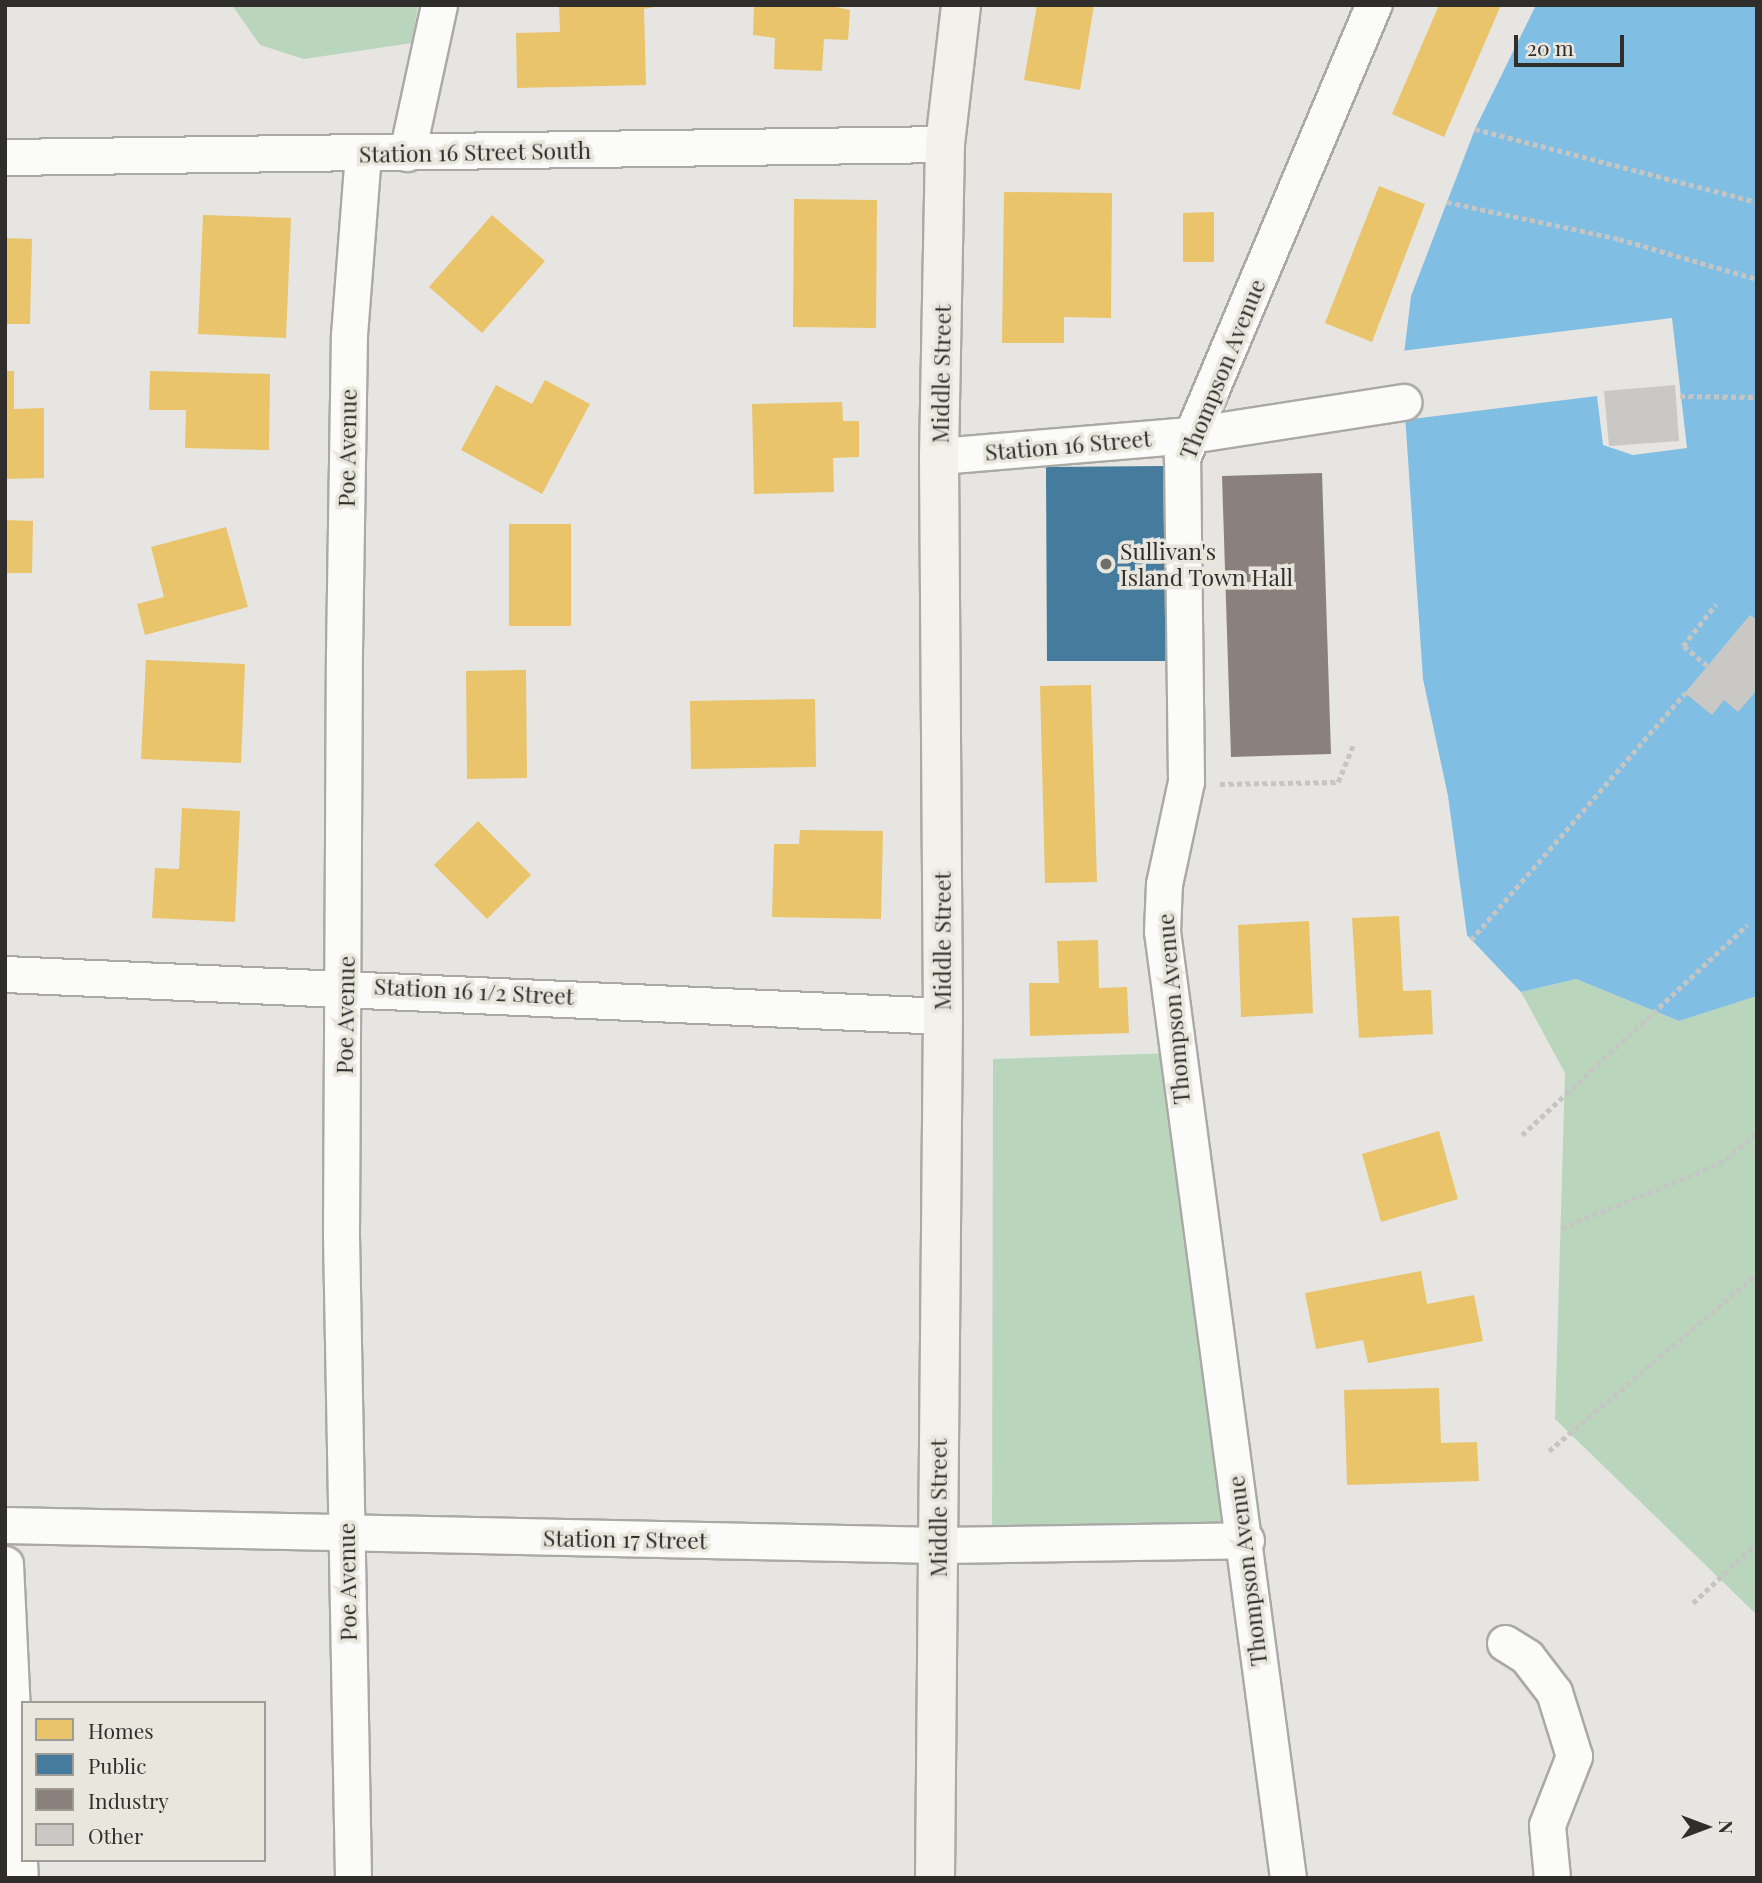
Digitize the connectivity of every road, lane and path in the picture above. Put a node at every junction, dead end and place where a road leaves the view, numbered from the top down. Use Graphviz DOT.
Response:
graph roads {
  1 [pos="439,5"];
  2 [pos="961,5"];
  3 [pos="1373,5"];
  4 [pos="1475,129"];
  5 [pos="945,144"];
  6 [pos="408,153"];
  7 [pos="363,154"];
  8 [pos="5,157"];
  9 [pos="1447,202"];
  10 [pos="1757,202"];
  11 [pos="1757,279"];
  12 [pos="1681,396"];
  13 [pos="1757,397"];
  14 [pos="1403,402"];
  15 [pos="1190,435"];
  16 [pos="939,456"];
  17 [pos="1716,604"];
  18 [pos="1707,666"];
  19 [pos="1685,693"];
  20 [pos="1354,743"];
  21 [pos="1186,781"];
  22 [pos="1747,925"];
  23 [pos="1471,940"];
  24 [pos="5,974"];
  25 [pos="346,985"];
  26 [pos="943,1016"];
  27 [pos="1757,1133"];
  28 [pos="1522,1135"];
  29 [pos="1561,1228"];
  30 [pos="1757,1274"];
  31 [pos="1549,1451"];
  32 [pos="5,1525"];
  33 [pos="346,1533"];
  34 [pos="1246,1540"];
  35 [pos="1757,1543"];
  36 [pos="939,1545"];
  37 [pos="5,1564"];
  38 [pos="1693,1603"];
  39 [pos="1505,1643"];
  40 [pos="20,1878"];
  41 [pos="353,1878"];
  42 [pos="935,1878"];
  43 [pos="1288,1878"];
  44 [pos="1552,1878"];
  1 -- 6 [label="street"];
  2 -- 5 [label="street, Middle Street"];
  3 -- 15 [label="street, Thompson Avenue"];
  4 -- 10 [label="path"];
  5 -- 6 [label="street, Station 16 Street South"];
  5 -- 16 [label="street, Middle Street"];
  6 -- 7 [label="street, Station 16 Street South"];
  7 -- 8 [label="street, Station 16 Street South"];
  7 -- 25 [label="street, Poe Avenue"];
  9 -- 11 [label="path"];
  12 -- 13 [label="path"];
  14 -- 15 [label="street, Station 16 Street"];
  15 -- 16 [label="street, Station 16 Street"];
  15 -- 21 [label="street, Thompson Avenue"];
  16 -- 26 [label="street, Middle Street"];
  17 -- 18 [label="path"];
  19 -- 23 [label="path"];
  20 -- 21 [label="path"];
  21 -- 34 [label="street, Thompson Avenue"];
  22 -- 28 [label="path"];
  24 -- 25 [label="street, Station 16 1/2 Street"];
  25 -- 26 [label="street, Station 16 1/2 Street"];
  25 -- 33 [label="street, Poe Avenue"];
  26 -- 36 [label="street, Middle Street"];
  27 -- 29 [label="path"];
  30 -- 31 [label="path"];
  32 -- 33 [label="street, Station 17 Street"];
  33 -- 36 [label="street, Station 17 Street"];
  33 -- 41 [label="street, Poe Avenue"];
  34 -- 36 [label="street, Station 17 Street"];
  34 -- 43 [label="street, Thompson Avenue"];
  35 -- 38 [label="path"];
  36 -- 42 [label="street, Middle Street"];
  37 -- 40 [label="street"];
  39 -- 44 [label="street"];
}
